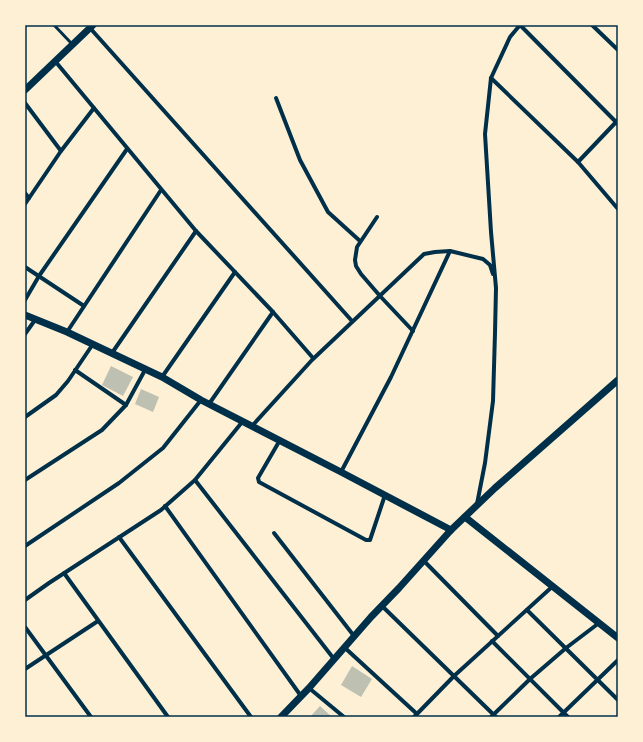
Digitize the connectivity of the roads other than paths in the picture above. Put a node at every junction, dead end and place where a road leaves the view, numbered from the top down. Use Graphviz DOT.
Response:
graph roads {
  1 [pos="54,25"];
  2 [pos="520,25"];
  3 [pos="592,25"];
  4 [pos="91,26"];
  5 [pos="72,44"];
  6 [pos="618,50"];
  7 [pos="55,60"];
  8 [pos="491,78"];
  9 [pos="25,90"];
  10 [pos="276,98"];
  11 [pos="25,103"];
  12 [pos="94,108"];
  13 [pos="617,122"];
  14 [pos="127,149"];
  15 [pos="61,151"];
  16 [pos="578,162"];
  17 [pos="161,190"];
  18 [pos="25,193"];
  19 [pos="30,198"];
  20 [pos="25,204"];
  21 [pos="618,209"];
  22 [pos="377,217"];
  23 [pos="196,231"];
  24 [pos="360,241"];
  25 [pos="450,251"];
  26 [pos="25,267"];
  27 [pos="235,272"];
  28 [pos="40,276"];
  29 [pos="496,288"];
  30 [pos="380,296"];
  31 [pos="25,300"];
  32 [pos="84,306"];
  33 [pos="273,312"];
  34 [pos="25,315"];
  35 [pos="35,320"];
  36 [pos="352,321"];
  37 [pos="67,332"];
  38 [pos="413,332"];
  39 [pos="25,334"];
  40 [pos="93,344"];
  41 [pos="112,353"];
  42 [pos="313,358"];
  43 [pos="75,370"];
  44 [pos="146,370"];
  45 [pos="162,377"];
  46 [pos="618,380"];
  47 [pos="201,400"];
  48 [pos="209,404"];
  49 [pos="126,405"];
  50 [pos="25,417"];
  51 [pos="243,421"];
  52 [pos="252,426"];
  53 [pos="280,440"];
  54 [pos="341,472"];
  55 [pos="25,480"];
  56 [pos="195,480"];
  57 [pos="385,496"];
  58 [pos="165,506"];
  59 [pos="476,506"];
  60 [pos="465,517"];
  61 [pos="451,530"];
  62 [pos="274,533"];
  63 [pos="119,537"];
  64 [pos="25,546"];
  65 [pos="423,560"];
  66 [pos="64,573"];
  67 [pos="553,586"];
  68 [pos="25,600"];
  69 [pos="381,605"];
  70 [pos="527,610"];
  71 [pos="98,621"];
  72 [pos="600,623"];
  73 [pos="25,627"];
  74 [pos="354,636"];
  75 [pos="498,636"];
  76 [pos="618,638"];
  77 [pos="492,641"];
  78 [pos="344,647"];
  79 [pos="566,648"];
  80 [pos="47,656"];
  81 [pos="334,659"];
  82 [pos="618,660"];
  83 [pos="25,669"];
  84 [pos="454,676"];
  85 [pos="530,679"];
  86 [pos="598,680"];
  87 [pos="309,688"];
  88 [pos="301,696"];
  89 [pos="618,700"];
  90 [pos="563,713"];
  91 [pos="416,715"];
  92 [pos="493,716"];
  93 [pos="91,717"];
  94 [pos="168,717"];
  95 [pos="251,717"];
  96 [pos="281,717"];
  97 [pos="344,717"];
  98 [pos="559,717"];
  99 [pos="568,717"];
  1 -- 5 [label="lane"];
  2 -- 8 [label="street"];
  2 -- 13 [label="street"];
  3 -- 6 [label="street"];
  4 -- 5 [label="street"];
  4 -- 36 [label="street"];
  5 -- 7 [label="street"];
  7 -- 9 [label="street"];
  7 -- 12 [label="street"];
  8 -- 16 [label="street"];
  8 -- 29 [label="street"];
  10 -- 24 [label="street"];
  11 -- 15 [label="street"];
  12 -- 14 [label="street"];
  12 -- 15 [label="street"];
  13 -- 16 [label="street"];
  14 -- 17 [label="street"];
  14 -- 28 [label="street"];
  15 -- 19 [label="street"];
  16 -- 21 [label="street"];
  17 -- 23 [label="street"];
  17 -- 32 [label="street"];
  18 -- 19 [label="street"];
  19 -- 20 [label="street"];
  22 -- 24 [label="street"];
  23 -- 27 [label="street"];
  23 -- 41 [label="street"];
  24 -- 30 [label="street"];
  25 -- 29 [label="street"];
  25 -- 30 [label="street"];
  25 -- 38 [label="street"];
  26 -- 28 [label="street"];
  27 -- 33 [label="street"];
  27 -- 45 [label="street"];
  28 -- 31 [label="street"];
  28 -- 32 [label="street"];
  29 -- 59 [label="street"];
  30 -- 36 [label="street"];
  30 -- 38 [label="street"];
  32 -- 37 [label="street"];
  33 -- 42 [label="street"];
  33 -- 48 [label="street"];
  34 -- 35 [label="street"];
  35 -- 37 [label="street"];
  35 -- 39 [label="street"];
  36 -- 42 [label="street"];
  37 -- 40 [label="street"];
  38 -- 54 [label="street"];
  40 -- 41 [label="street"];
  40 -- 43 [label="street"];
  41 -- 44 [label="street"];
  42 -- 52 [label="street"];
  43 -- 49 [label="street"];
  43 -- 50 [label="street"];
  44 -- 45 [label="street"];
  44 -- 49 [label="street"];
  45 -- 47 [label="street"];
  46 -- 59 [label="street"];
  47 -- 48 [label="street"];
  47 -- 64 [label="street"];
  48 -- 51 [label="street"];
  49 -- 55 [label="street"];
  51 -- 52 [label="street"];
  51 -- 56 [label="street"];
  52 -- 53 [label="street"];
  53 -- 54 [label="street"];
  53 -- 57 [label="street"];
  54 -- 57 [label="street"];
  56 -- 58 [label="street"];
  56 -- 81 [label="street"];
  57 -- 61 [label="street"];
  58 -- 63 [label="street"];
  58 -- 88 [label="street"];
  59 -- 60 [label="street"];
  60 -- 61 [label="street"];
  60 -- 67 [label="street"];
  61 -- 65 [label="street"];
  62 -- 74 [label="street"];
  63 -- 66 [label="street"];
  63 -- 95 [label="street"];
  65 -- 69 [label="street"];
  65 -- 75 [label="street"];
  66 -- 68 [label="street"];
  66 -- 71 [label="street"];
  67 -- 70 [label="street"];
  67 -- 72 [label="street"];
  69 -- 74 [label="street"];
  69 -- 84 [label="street"];
  70 -- 75 [label="street"];
  70 -- 79 [label="street"];
  71 -- 80 [label="street"];
  71 -- 94 [label="street"];
  72 -- 76 [label="street"];
  72 -- 79 [label="street"];
  73 -- 80 [label="street"];
  74 -- 78 [label="street"];
  75 -- 77 [label="street"];
  77 -- 84 [label="street"];
  77 -- 85 [label="street"];
  78 -- 81 [label="street"];
  78 -- 91 [label="street"];
  79 -- 85 [label="street"];
  79 -- 86 [label="street"];
  80 -- 83 [label="street"];
  80 -- 93 [label="street"];
  81 -- 87 [label="street"];
  82 -- 86 [label="street"];
  84 -- 91 [label="street"];
  84 -- 92 [label="street"];
  85 -- 90 [label="street"];
  85 -- 92 [label="street"];
  86 -- 89 [label="street"];
  86 -- 90 [label="street"];
  87 -- 88 [label="street"];
  87 -- 97 [label="street"];
  88 -- 96 [label="street"];
  90 -- 98 [label="street"];
  90 -- 99 [label="street"];
}
